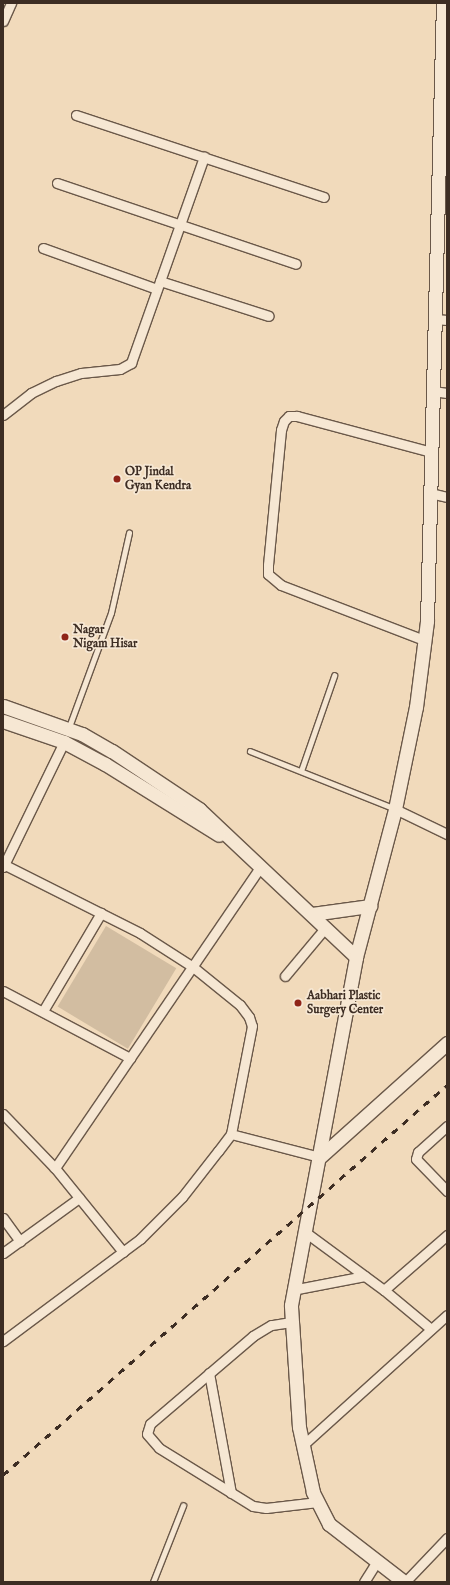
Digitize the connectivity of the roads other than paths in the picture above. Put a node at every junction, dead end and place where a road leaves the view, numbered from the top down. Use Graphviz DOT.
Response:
graph roads {
  1 [pos="12,3"];
  2 [pos="443,3"];
  3 [pos="3,21"];
  4 [pos="76,115"];
  5 [pos="204,157"];
  6 [pos="57,183"];
  7 [pos="324,197"];
  8 [pos="180,224"];
  9 [pos="42,248"];
  10 [pos="296,264"];
  11 [pos="159,285"];
  12 [pos="269,316"];
  13 [pos="441,320"];
  14 [pos="433,392"];
  15 [pos="447,393"];
  16 [pos="3,415"];
  17 [pos="431,452"];
  18 [pos="430,493"];
  19 [pos="447,497"];
  20 [pos="129,533"];
  21 [pos="424,640"];
  22 [pos="334,676"];
  23 [pos="3,706"];
  24 [pos="3,721"];
  25 [pos="68,729"];
  26 [pos="64,742"];
  27 [pos="250,751"];
  28 [pos="301,771"];
  29 [pos="395,809"];
  30 [pos="447,834"];
  31 [pos="238,848"];
  32 [pos="3,865"];
  33 [pos="260,868"];
  34 [pos="370,906"];
  35 [pos="102,913"];
  36 [pos="312,914"];
  37 [pos="326,927"];
  38 [pos="356,957"];
  39 [pos="192,967"];
  40 [pos="285,976"];
  41 [pos="3,990"];
  42 [pos="43,1012"];
  43 [pos="447,1043"];
  44 [pos="130,1058"];
  45 [pos="3,1114"];
  46 [pos="447,1126"];
  47 [pos="232,1134"];
  48 [pos="320,1157"];
  49 [pos="55,1168"];
  50 [pos="447,1191"];
  51 [pos="79,1198"];
  52 [pos="3,1218"];
  53 [pos="305,1232"];
  54 [pos="447,1235"];
  55 [pos="20,1241"];
  56 [pos="122,1252"];
  57 [pos="3,1254"];
  58 [pos="365,1276"];
  59 [pos="292,1290"];
  60 [pos="384,1290"];
  61 [pos="447,1315"];
  62 [pos="291,1322"];
  63 [pos="431,1330"];
  64 [pos="3,1341"];
  65 [pos="209,1373"];
  66 [pos="302,1446"];
  67 [pos="231,1493"];
  68 [pos="318,1502"];
  69 [pos="183,1506"];
  70 [pos="447,1538"];
  71 [pos="377,1561"];
  72 [pos="153,1582"];
  73 [pos="364,1582"];
  74 [pos="404,1582"];
  1 -- 3 [label="street"];
  2 -- 13 [label="main road"];
  4 -- 5 [label="street"];
  5 -- 7 [label="street"];
  5 -- 8 [label="street"];
  6 -- 8 [label="street"];
  8 -- 10 [label="street"];
  8 -- 11 [label="street"];
  9 -- 11 [label="street"];
  11 -- 12 [label="street"];
  11 -- 16 [label="street"];
  13 -- 14 [label="main road"];
  14 -- 15 [label="street"];
  14 -- 17 [label="main road"];
  17 -- 18 [label="main road"];
  17 -- 21 [label="street"];
  18 -- 19 [label="street"];
  18 -- 21 [label="main road"];
  20 -- 25 [label="lane"];
  21 -- 29 [label="main road"];
  22 -- 28 [label="lane"];
  23 -- 25 [label="main road"];
  24 -- 26 [label="main road"];
  25 -- 26 [label="lane"];
  25 -- 31 [label="main road"];
  26 -- 31 [label="main road"];
  26 -- 32 [label="street"];
  27 -- 28 [label="lane"];
  28 -- 29 [label="lane"];
  29 -- 30 [label="street"];
  29 -- 34 [label="main road"];
  31 -- 33 [label="main road"];
  32 -- 35 [label="street"];
  33 -- 36 [label="main road"];
  33 -- 39 [label="street"];
  34 -- 36 [label="main road"];
  34 -- 38 [label="main road"];
  35 -- 39 [label="street"];
  35 -- 42 [label="street"];
  36 -- 37 [label="main road"];
  37 -- 38 [label="main road"];
  37 -- 40 [label="street"];
  38 -- 48 [label="main road"];
  39 -- 44 [label="street"];
  39 -- 47 [label="street"];
  41 -- 42 [label="street"];
  42 -- 44 [label="street"];
  43 -- 48 [label="main road"];
  44 -- 49 [label="street"];
  45 -- 49 [label="street"];
  46 -- 50 [label="street"];
  47 -- 48 [label="street"];
  47 -- 56 [label="street"];
  48 -- 53 [label="main road"];
  49 -- 51 [label="street"];
  51 -- 55 [label="street"];
  51 -- 56 [label="street"];
  52 -- 55 [label="street"];
  53 -- 58 [label="street"];
  53 -- 59 [label="main road"];
  54 -- 60 [label="street"];
  55 -- 57 [label="street"];
  56 -- 64 [label="street"];
  58 -- 59 [label="street"];
  58 -- 60 [label="street"];
  59 -- 62 [label="main road"];
  60 -- 63 [label="street"];
  61 -- 63 [label="street"];
  62 -- 65 [label="street"];
  62 -- 66 [label="main road"];
  63 -- 66 [label="street"];
  65 -- 67 [label="street"];
  65 -- 67 [label="street"];
  66 -- 68 [label="main road"];
  67 -- 68 [label="street"];
  68 -- 71 [label="main road"];
  69 -- 72 [label="lane"];
  70 -- 74 [label="street"];
  71 -- 73 [label="street"];
  71 -- 74 [label="main road"];
}
